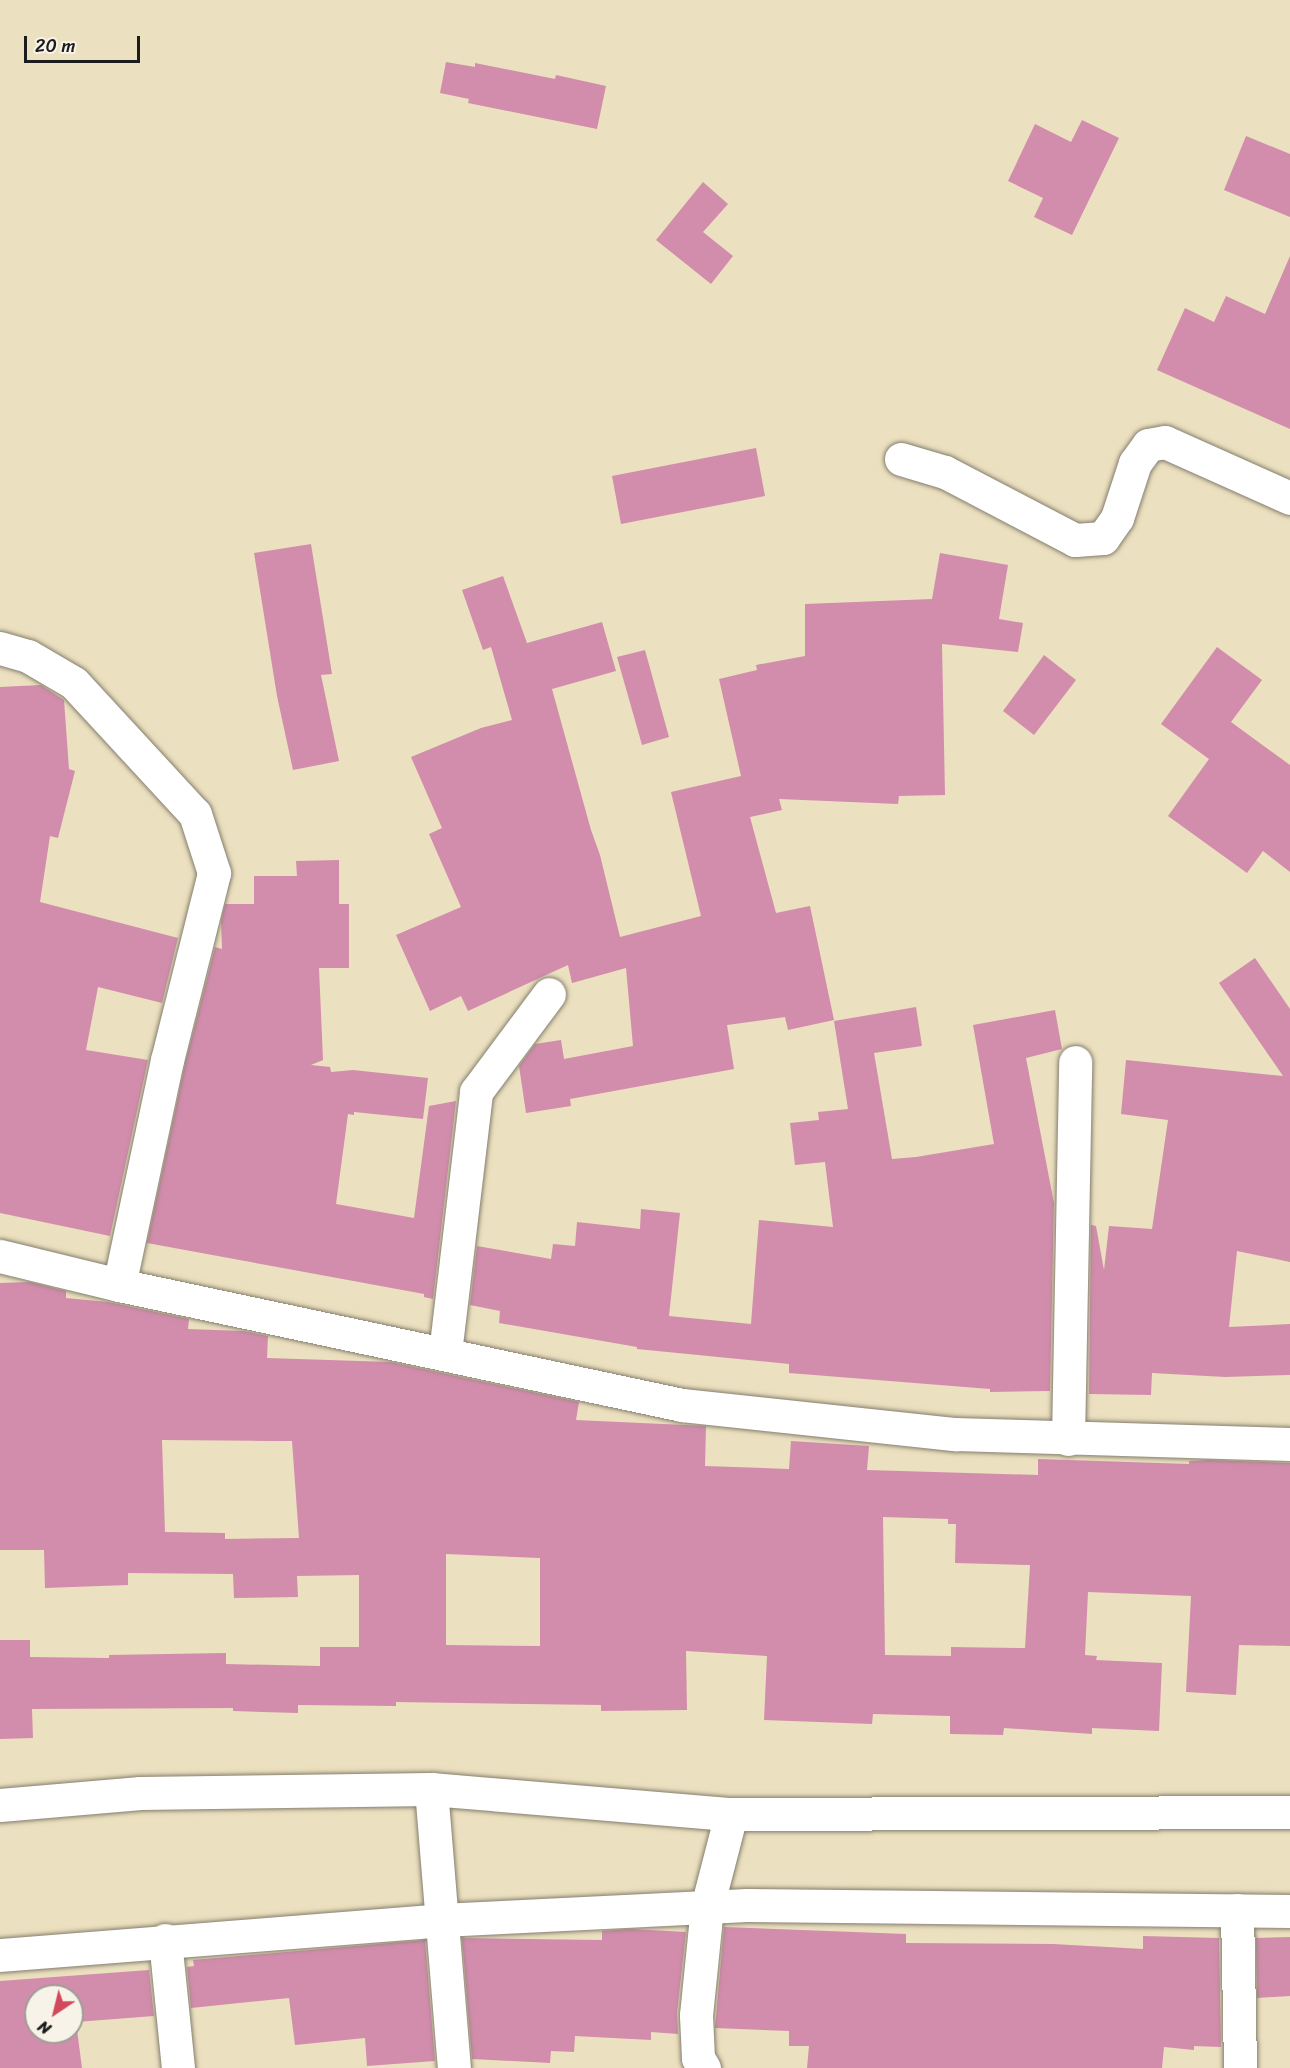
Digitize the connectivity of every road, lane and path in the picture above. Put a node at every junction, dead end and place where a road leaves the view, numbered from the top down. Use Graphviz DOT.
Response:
graph roads {
  1 [pos="901,459"];
  2 [pos="1290,498"];
  3 [pos="0,648"];
  4 [pos="549,994"];
  5 [pos="1075,1062"];
  6 [pos="0,1256"];
  7 [pos="119,1285"];
  8 [pos="445,1353"];
  9 [pos="1068,1439"];
  10 [pos="1290,1444"];
  11 [pos="431,1789"];
  12 [pos="0,1804"];
  13 [pos="1290,1812"];
  14 [pos="731,1814"];
  15 [pos="707,1907"];
  16 [pos="1237,1910"];
  17 [pos="1290,1911"];
  18 [pos="441,1920"];
  19 [pos="165,1941"];
  20 [pos="0,1954"];
  21 [pos="178,2068"];
  22 [pos="454,2068"];
  23 [pos="704,2068"];
  24 [pos="1240,2068"];
  1 -- 2 [label="street"];
  3 -- 7 [label="street"];
  4 -- 8 [label="street"];
  5 -- 9 [label="street"];
  6 -- 7 [label="street"];
  7 -- 8 [label="street"];
  8 -- 9 [label="street"];
  9 -- 10 [label="street"];
  11 -- 12 [label="street"];
  11 -- 14 [label="street"];
  11 -- 18 [label="street"];
  13 -- 14 [label="street"];
  14 -- 15 [label="street"];
  15 -- 16 [label="street"];
  15 -- 18 [label="street"];
  15 -- 23 [label="street"];
  16 -- 17 [label="street"];
  16 -- 24 [label="street"];
  18 -- 19 [label="street"];
  18 -- 22 [label="street"];
  19 -- 20 [label="street"];
  19 -- 21 [label="street"];
}
